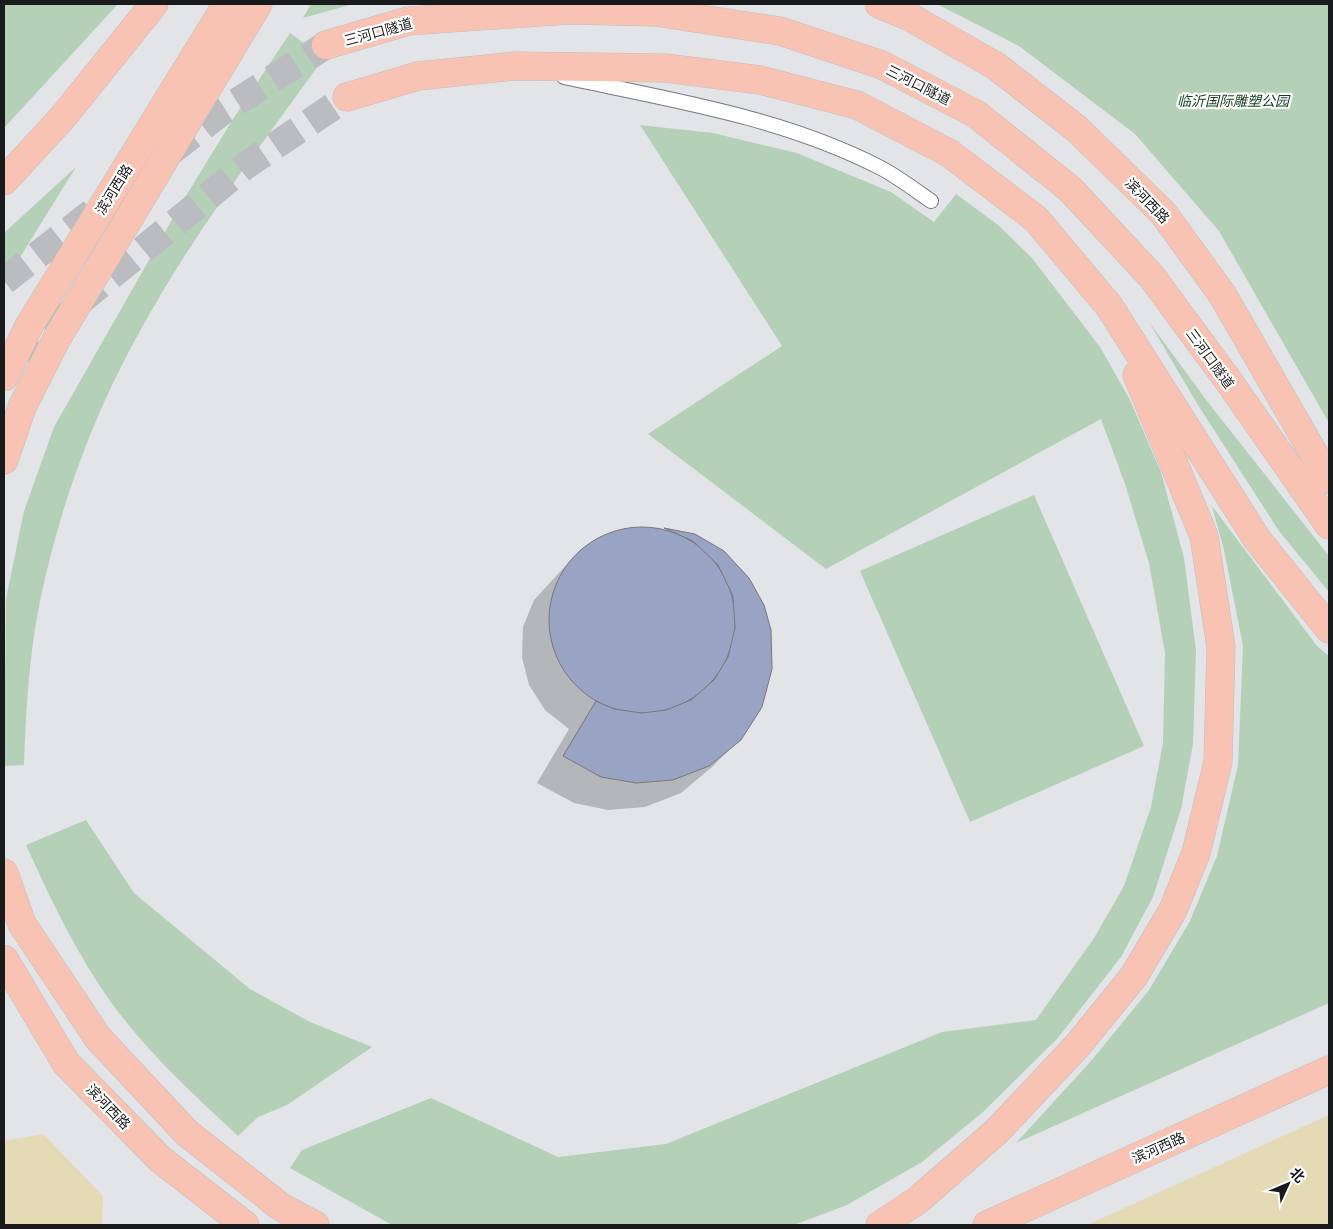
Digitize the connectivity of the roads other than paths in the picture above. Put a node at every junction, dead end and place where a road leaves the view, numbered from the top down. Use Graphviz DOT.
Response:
graph roads {
  1 [pos="154,4"];
  2 [pos="227,4"];
  3 [pos="258,4"];
  4 [pos="879,4"];
  5 [pos="326,45"];
  6 [pos="515,66"];
  7 [pos="347,97"];
  8 [pos="4,181"];
  9 [pos="931,201"];
  10 [pos="1108,306"];
  11 [pos="4,377"];
  12 [pos="4,460"];
  13 [pos="1329,480"];
  14 [pos="1329,525"];
  15 [pos="1329,629"];
  16 [pos="4,873"];
  17 [pos="4,960"];
  18 [pos="1329,1070"];
  19 [pos="245,1225"];
  20 [pos="315,1225"];
  21 [pos="880,1225"];
  22 [pos="988,1225"];
  1 -- 8 [label="main road"];
  2 -- 11 [label="main road, 滨河西路"];
  3 -- 12 [label="main road"];
  4 -- 13 [label="main road, 滨河西路"];
  5 -- 14 [label="main road, 三河口隧道"];
  6 -- 7 [label="main road"];
  6 -- 9 [label="lane"];
  6 -- 10 [label="main road"];
  10 -- 15 [label="main road"];
  10 -- 21 [label="main road"];
  16 -- 20 [label="main road"];
  17 -- 19 [label="main road, 滨河西路"];
  18 -- 22 [label="main road, 滨河西路"];
}
